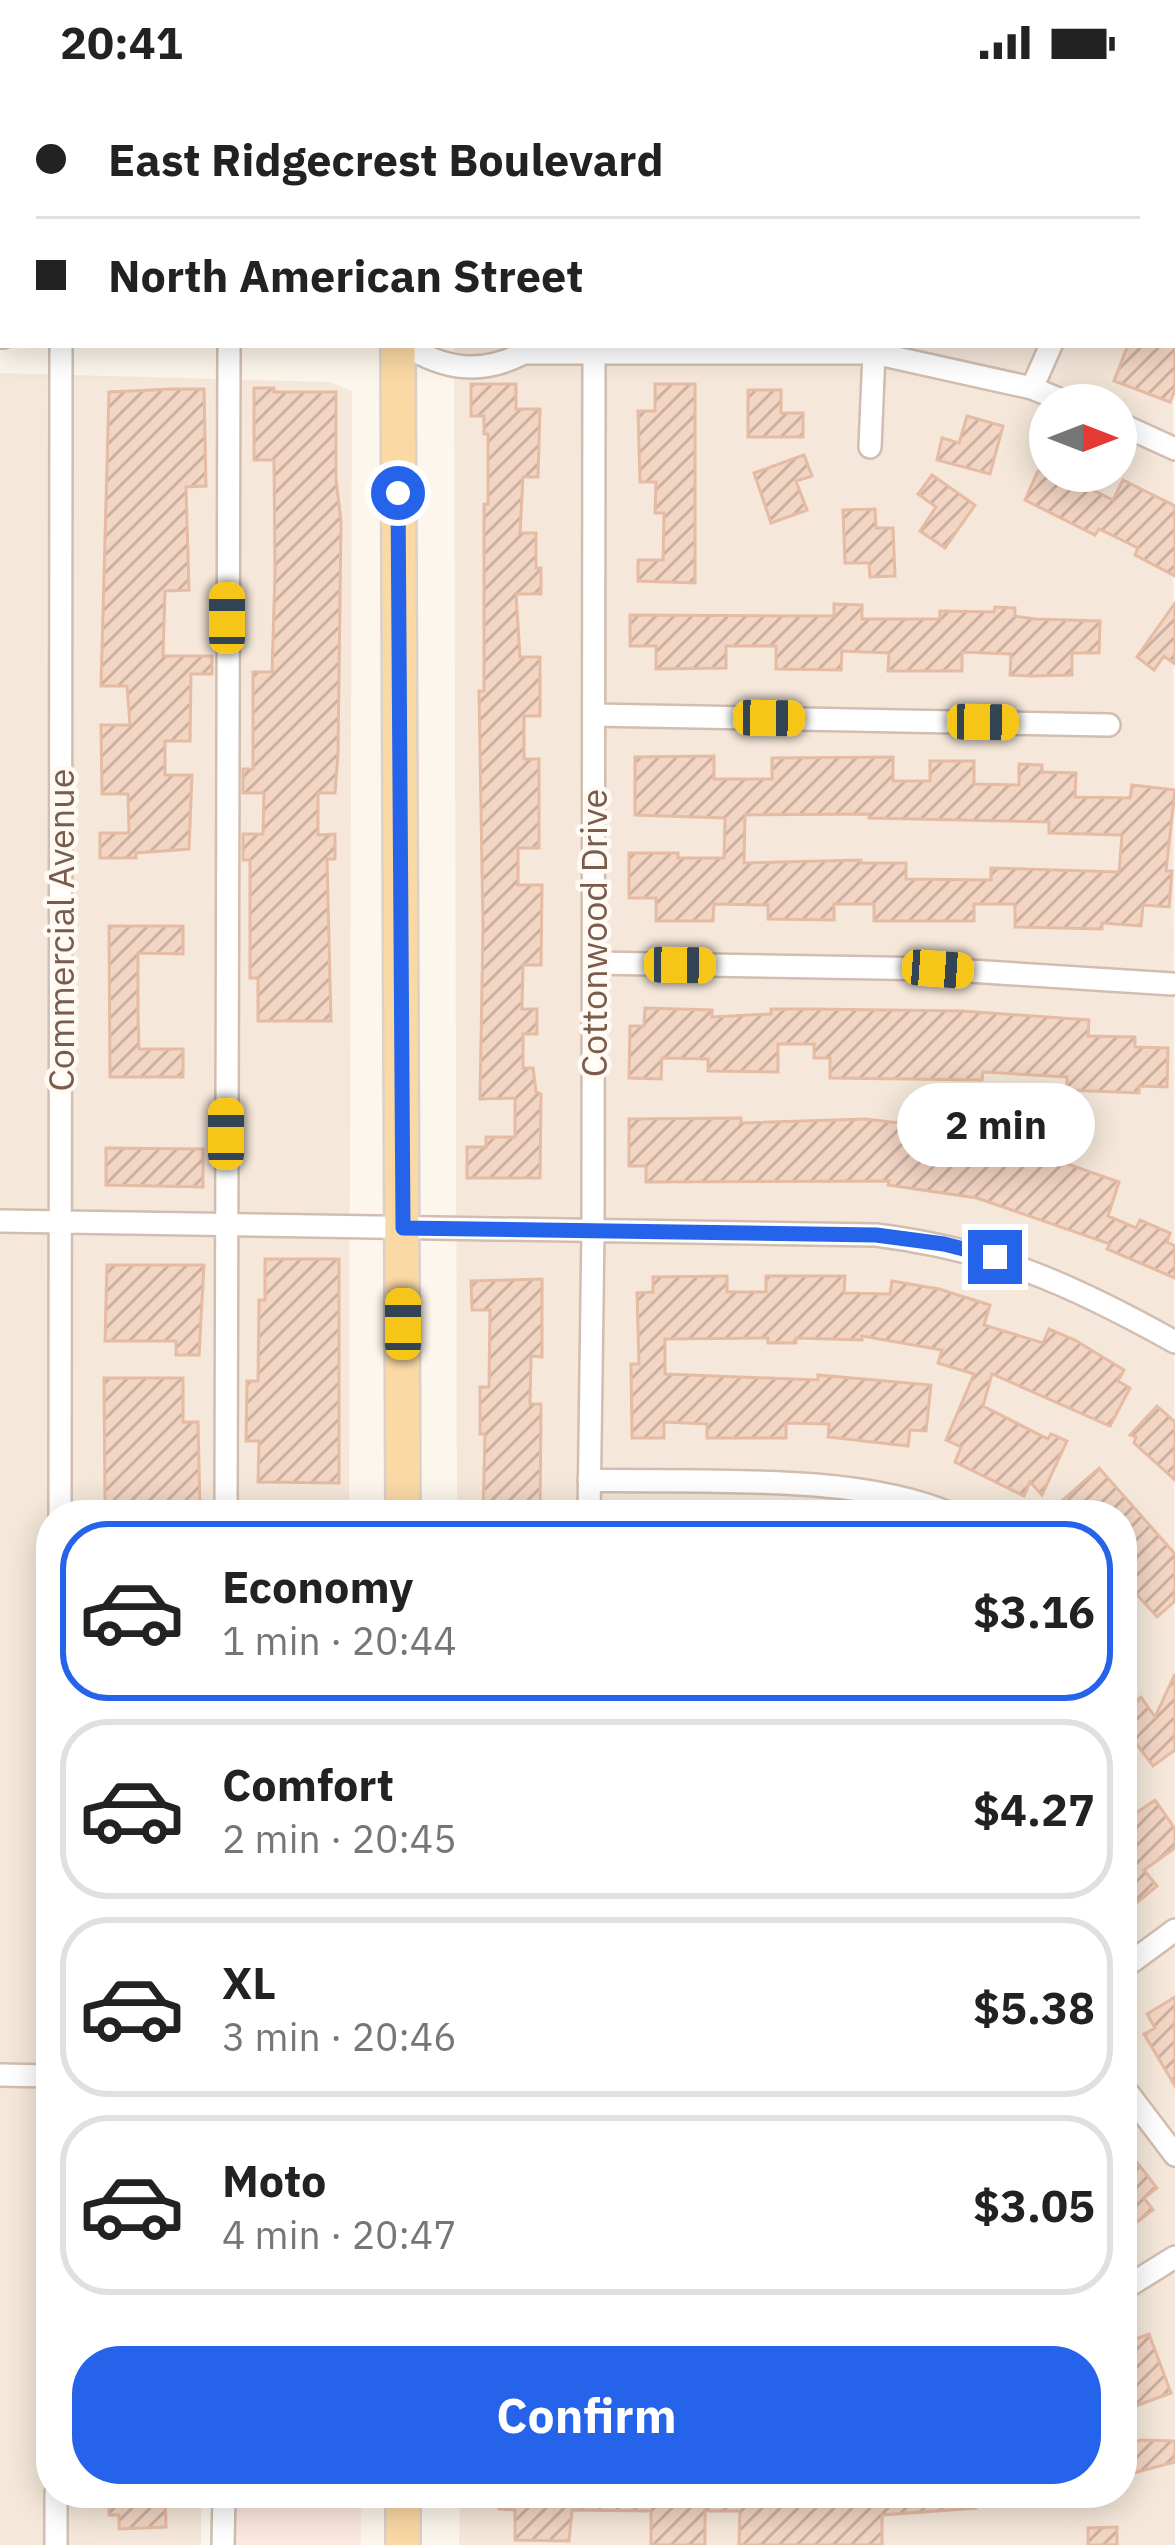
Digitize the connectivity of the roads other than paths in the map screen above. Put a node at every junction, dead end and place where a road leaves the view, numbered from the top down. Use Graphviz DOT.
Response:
graph roads {
  1 [pos="61,348"];
  2 [pos="229,348"];
  3 [pos="401,348"];
  4 [pos="406,348"];
  5 [pos="1050,348"];
  6 [pos="518,349"];
  7 [pos="594,351"];
  8 [pos="874,353"];
  9 [pos="1034,384"];
  10 [pos="1029,387"];
  11 [pos="1137,431"];
  12 [pos="870,447"];
  13 [pos="1175,448"];
  14 [pos="594,715"];
  15 [pos="1109,724"];
  16 [pos="594,963"];
  17 [pos="1172,984"];
  18 [pos="0,1221"];
  19 [pos="62,1222"];
  20 [pos="225,1227"];
  21 [pos="403,1228"];
  22 [pos="593,1230"];
  23 [pos="1175,1342"];
  24 [pos="589,1480"];
  25 [pos="60,1500"];
  26 [pos="226,1500"];
  27 [pos="403,1500"];
  28 [pos="589,1500"];
  29 [pos="906,1500"];
  30 [pos="1175,1930"];
  31 [pos="1137,1958"];
  32 [pos="0,2075"];
  33 [pos="36,2075"];
  34 [pos="1137,2105"];
  35 [pos="1175,2155"];
  36 [pos="1175,2257"];
  37 [pos="1137,2281"];
  38 [pos="56,2508"];
  39 [pos="224,2508"];
  40 [pos="403,2508"];
  41 [pos="56,2545"];
  42 [pos="223,2545"];
  43 [pos="403,2545"];
  1 -- 19 [label="street, Commercial Avenue"];
  2 -- 20 [label="street"];
  3 -- 21 [label="main road"];
  4 -- 6 [label="street"];
  5 -- 9 [label="street"];
  6 -- 7 [label="street"];
  7 -- 8 [label="street"];
  7 -- 14 [label="street, Cottonwood Drive"];
  8 -- 10 [label="street"];
  8 -- 12 [label="street"];
  11 -- 13 [label="street"];
  14 -- 15 [label="street"];
  14 -- 16 [label="street, Cottonwood Drive"];
  16 -- 17 [label="street"];
  16 -- 22 [label="street, Cottonwood Drive"];
  18 -- 19 [label="street"];
  19 -- 20 [label="street"];
  19 -- 25 [label="street, Commercial Avenue"];
  20 -- 21 [label="street"];
  20 -- 26 [label="street"];
  21 -- 22 [label="street"];
  21 -- 27 [label="main road"];
  22 -- 23 [label="street"];
  22 -- 24 [label="street, Cottonwood Drive"];
  24 -- 28 [label="street, Cottonwood Drive"];
  24 -- 29 [label="street"];
  30 -- 31 [label="street"];
  32 -- 33 [label="street"];
  34 -- 35 [label="street"];
  36 -- 37 [label="street"];
  38 -- 41 [label="street"];
  39 -- 42 [label="street"];
  40 -- 43 [label="main road"];
}
